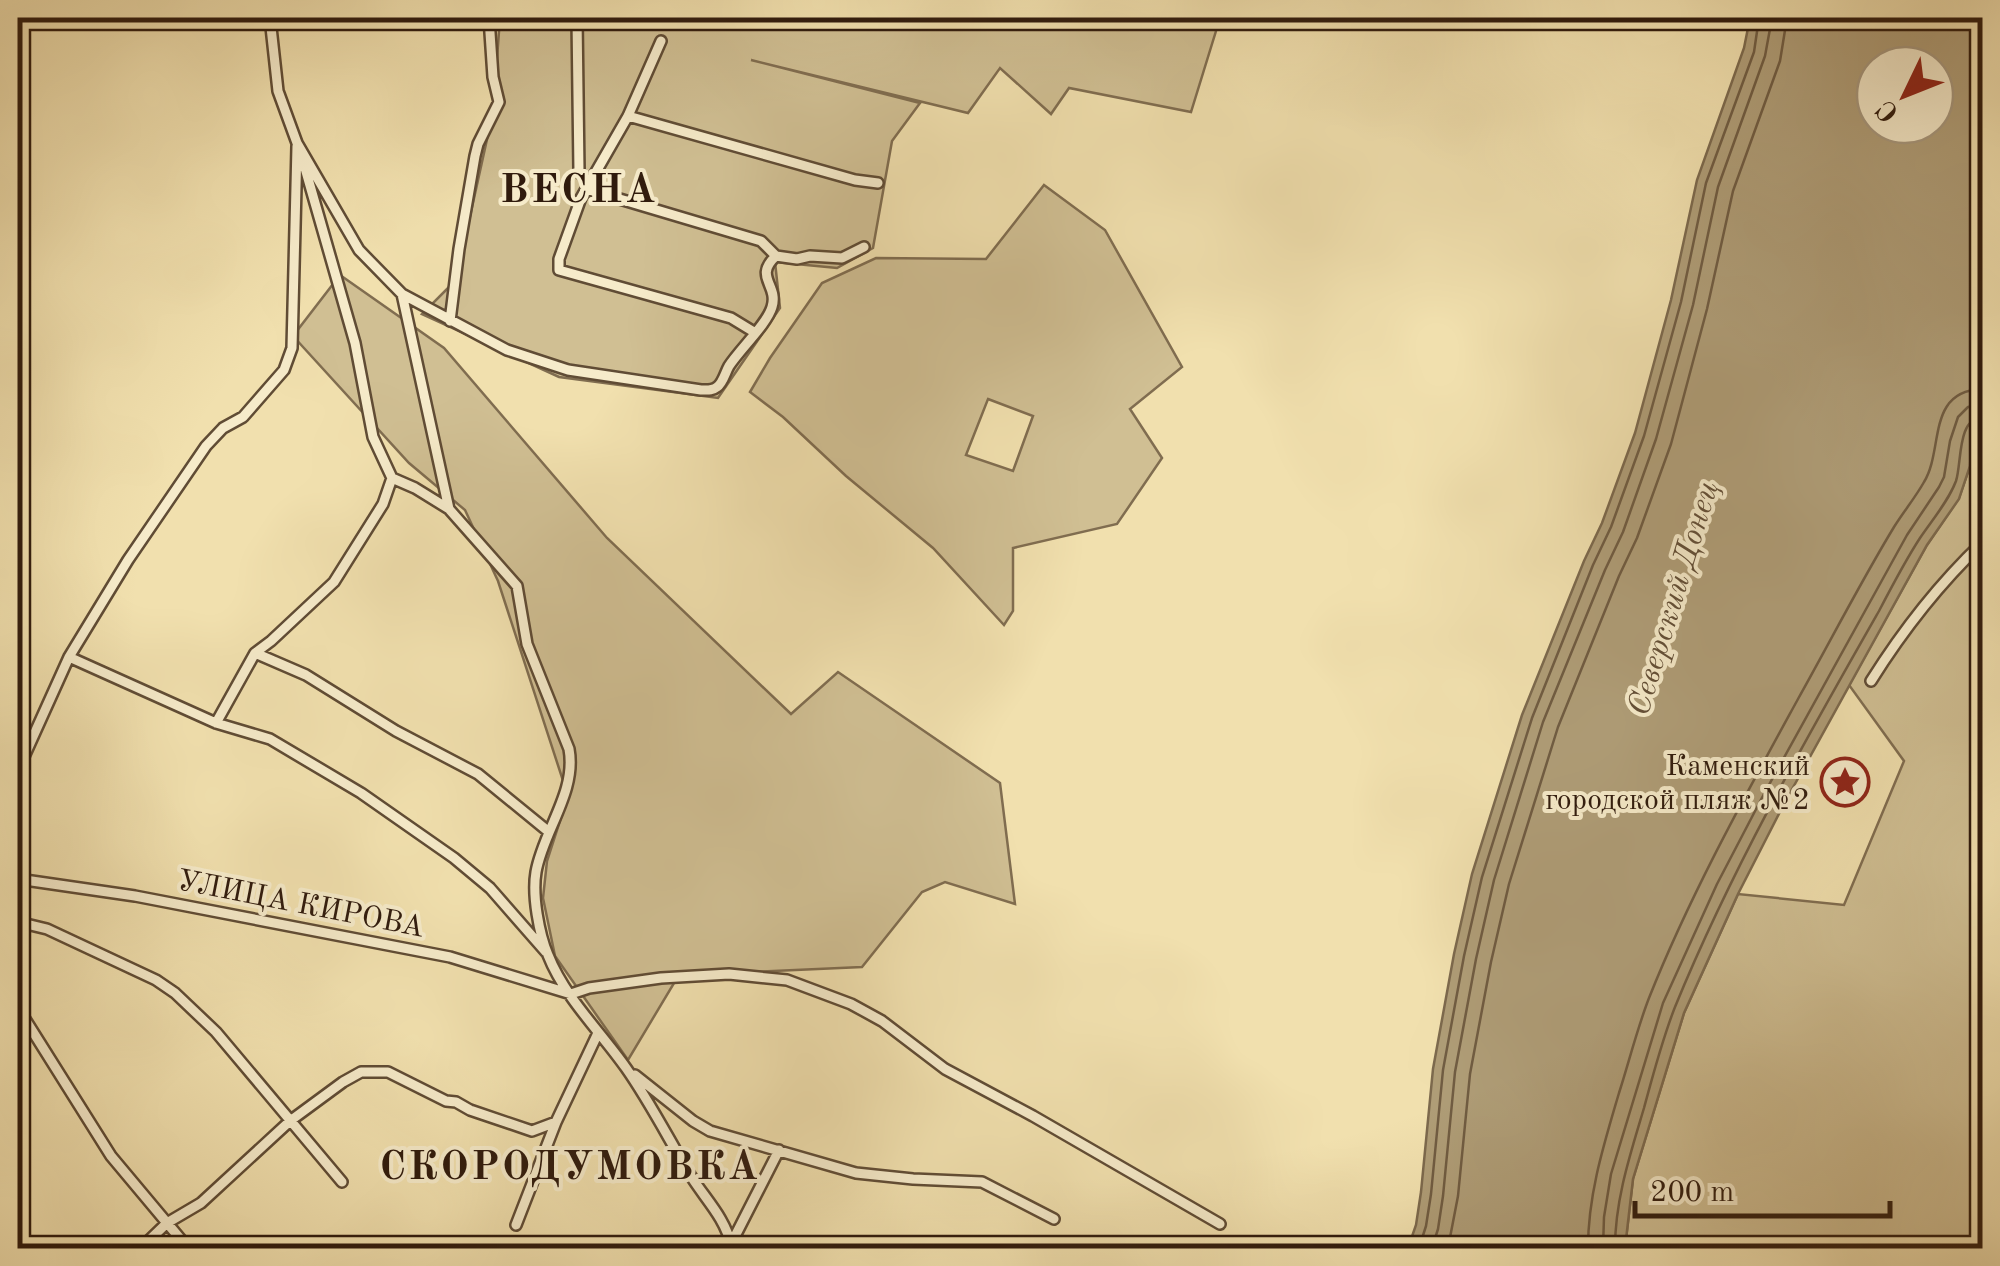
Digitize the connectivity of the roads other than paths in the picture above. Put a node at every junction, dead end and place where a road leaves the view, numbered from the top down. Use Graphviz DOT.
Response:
graph roads {
  1 [pos="270,18"];
  2 [pos="489,18"];
  3 [pos="577,18"];
  4 [pos="661,41"];
  5 [pos="628,116"];
  6 [pos="298,143"];
  7 [pos="878,183"];
  8 [pos="588,185"];
  9 [pos="864,247"];
  10 [pos="776,256"];
  11 [pos="402,294"];
  12 [pos="450,321"];
  13 [pos="754,332"];
  14 [pos="392,478"];
  15 [pos="448,509"];
  16 [pos="1982,543"];
  17 [pos="255,652"];
  18 [pos="70,657"];
  19 [pos="1872,681"];
  20 [pos="216,724"];
  21 [pos="18,770"];
  22 [pos="548,832"];
  23 [pos="18,878"];
  24 [pos="18,922"];
  25 [pos="547,954"];
  26 [pos="571,994"];
  27 [pos="18,1008"];
  28 [pos="598,1032"];
  29 [pos="625,1066"];
  30 [pos="290,1121"];
  31 [pos="556,1122"];
  32 [pos="779,1150"];
  33 [pos="342,1182"];
  34 [pos="1054,1219"];
  35 [pos="167,1224"];
  36 [pos="1220,1224"];
  37 [pos="516,1225"];
  38 [pos="730,1247"];
  39 [pos="141,1248"];
  40 [pos="188,1248"];
  1 -- 6 [label="street"];
  2 -- 12 [label="street"];
  3 -- 8 [label="street"];
  4 -- 5 [label="street"];
  5 -- 7 [label="street"];
  5 -- 8 [label="street"];
  6 -- 11 [label="street"];
  6 -- 14 [label="street"];
  6 -- 18 [label="street"];
  8 -- 10 [label="street"];
  8 -- 13 [label="street"];
  9 -- 10 [label="street"];
  10 -- 13 [label="street"];
  11 -- 12 [label="street"];
  11 -- 15 [label="street"];
  12 -- 13 [label="street"];
  14 -- 15 [label="street"];
  14 -- 17 [label="street"];
  15 -- 22 [label="street"];
  16 -- 19 [label="street"];
  17 -- 20 [label="street"];
  17 -- 22 [label="street"];
  18 -- 20 [label="street"];
  18 -- 21 [label="street"];
  20 -- 25 [label="street"];
  22 -- 25 [label="street"];
  23 -- 26 [label="street, УЛИЦА КИРОВА"];
  24 -- 30 [label="street"];
  25 -- 26 [label="street"];
  26 -- 28 [label="street"];
  26 -- 36 [label="street"];
  27 -- 35 [label="street"];
  28 -- 29 [label="street"];
  28 -- 31 [label="street"];
  29 -- 32 [label="street"];
  29 -- 38 [label="street"];
  30 -- 31 [label="street"];
  30 -- 33 [label="street"];
  30 -- 35 [label="street"];
  31 -- 37 [label="street"];
  32 -- 34 [label="street"];
  32 -- 38 [label="street"];
  35 -- 39 [label="street"];
  35 -- 40 [label="street"];
}
